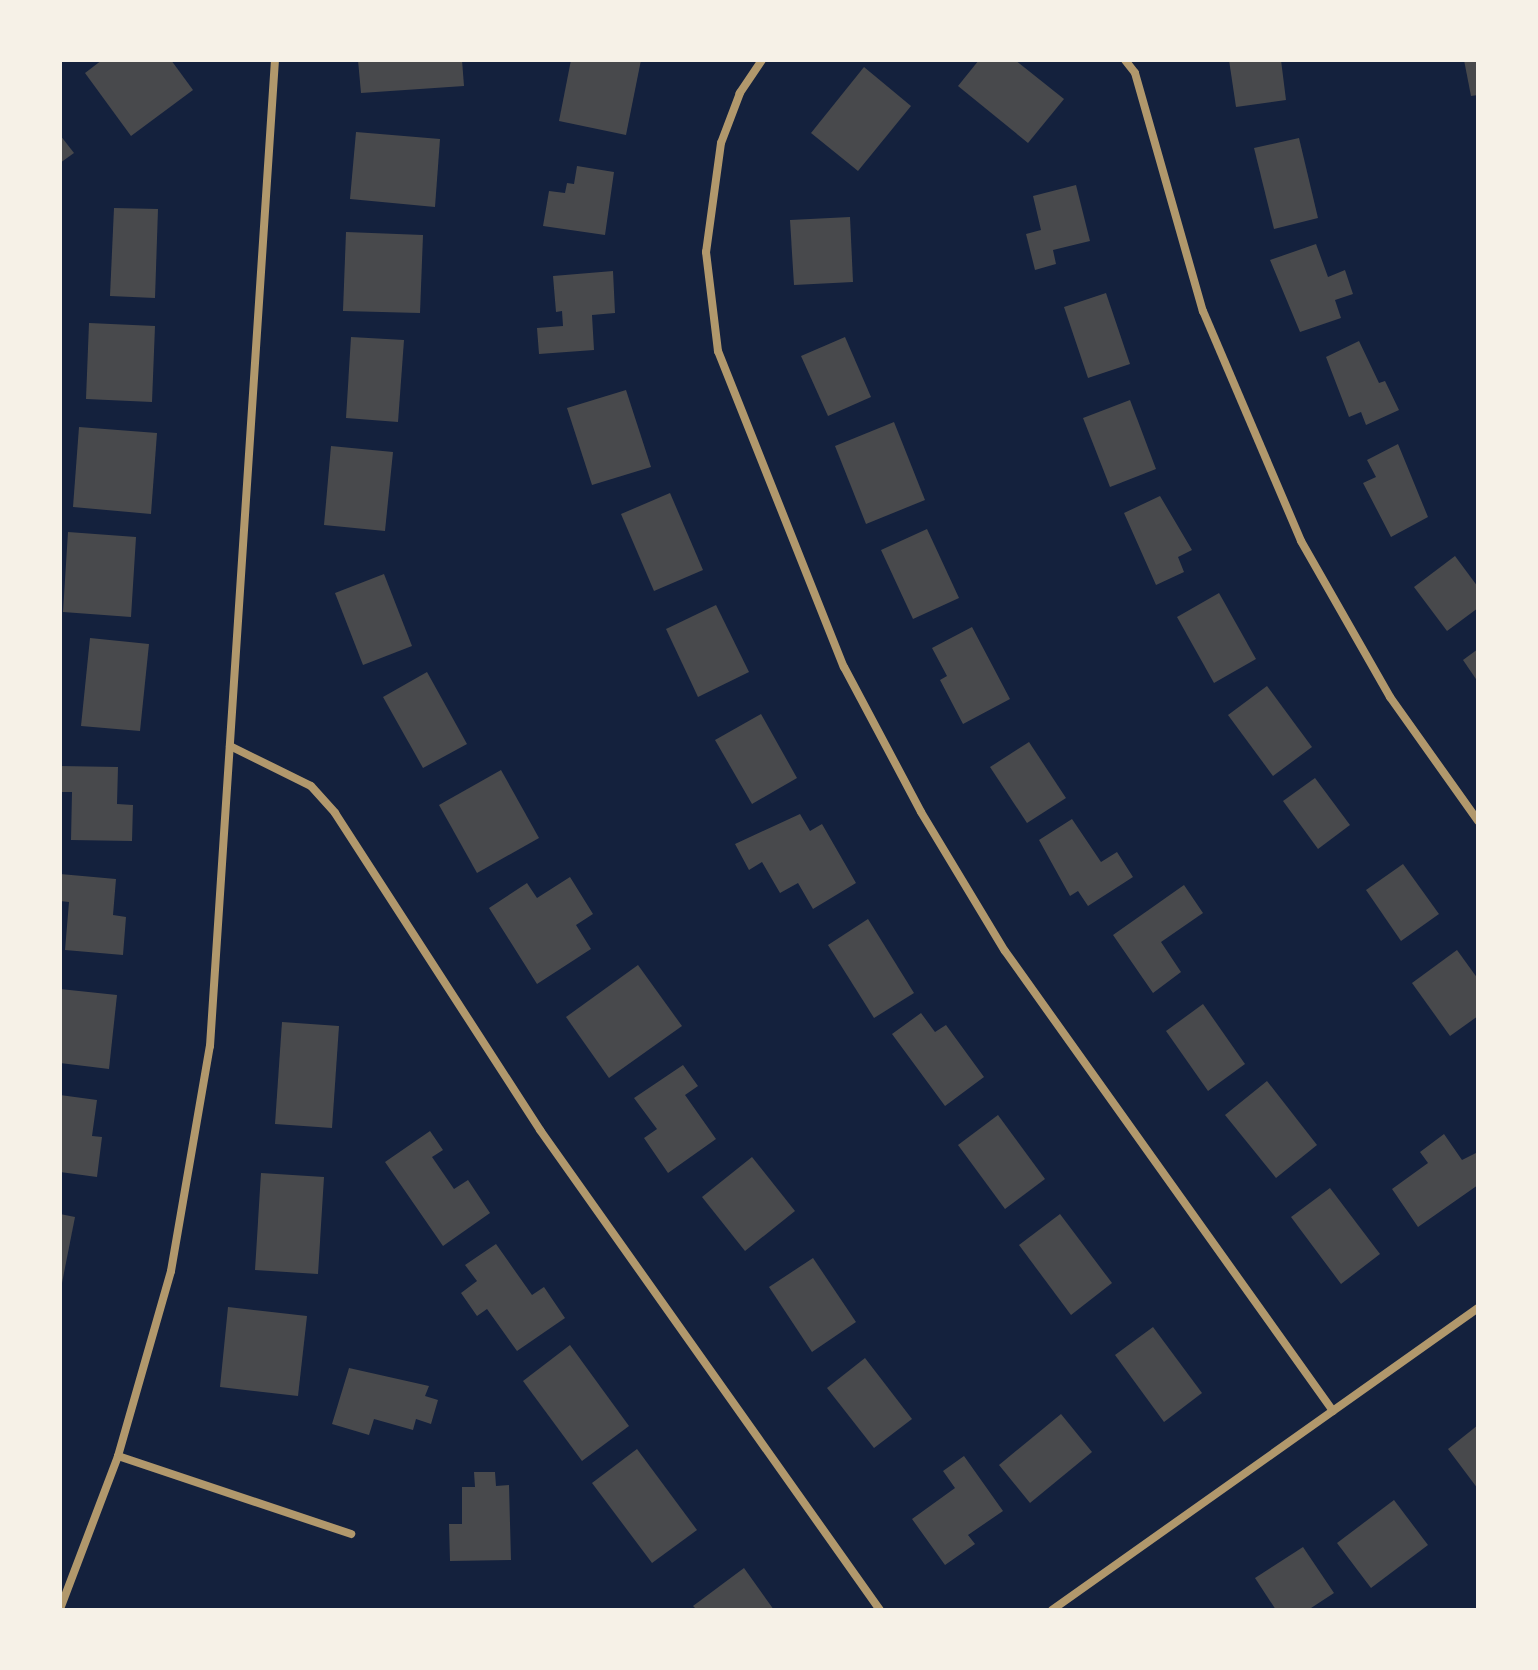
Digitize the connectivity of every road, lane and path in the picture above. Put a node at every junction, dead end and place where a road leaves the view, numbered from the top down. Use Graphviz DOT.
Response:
graph roads {
  1 [pos="275,60"];
  2 [pos="762,60"];
  3 [pos="1125,60"];
  4 [pos="230,746"];
  5 [pos="1478,821"];
  6 [pos="1478,1308"];
  7 [pos="1333,1411"];
  8 [pos="118,1456"];
  9 [pos="351,1534"];
  10 [pos="60,1609"];
  11 [pos="880,1610"];
  12 [pos="1052,1610"];
  1 -- 4 [label="street"];
  2 -- 7 [label="street"];
  3 -- 5 [label="street"];
  4 -- 8 [label="street"];
  4 -- 11 [label="street"];
  6 -- 7 [label="street"];
  7 -- 12 [label="street"];
  8 -- 9 [label="street"];
  8 -- 10 [label="street"];
}
